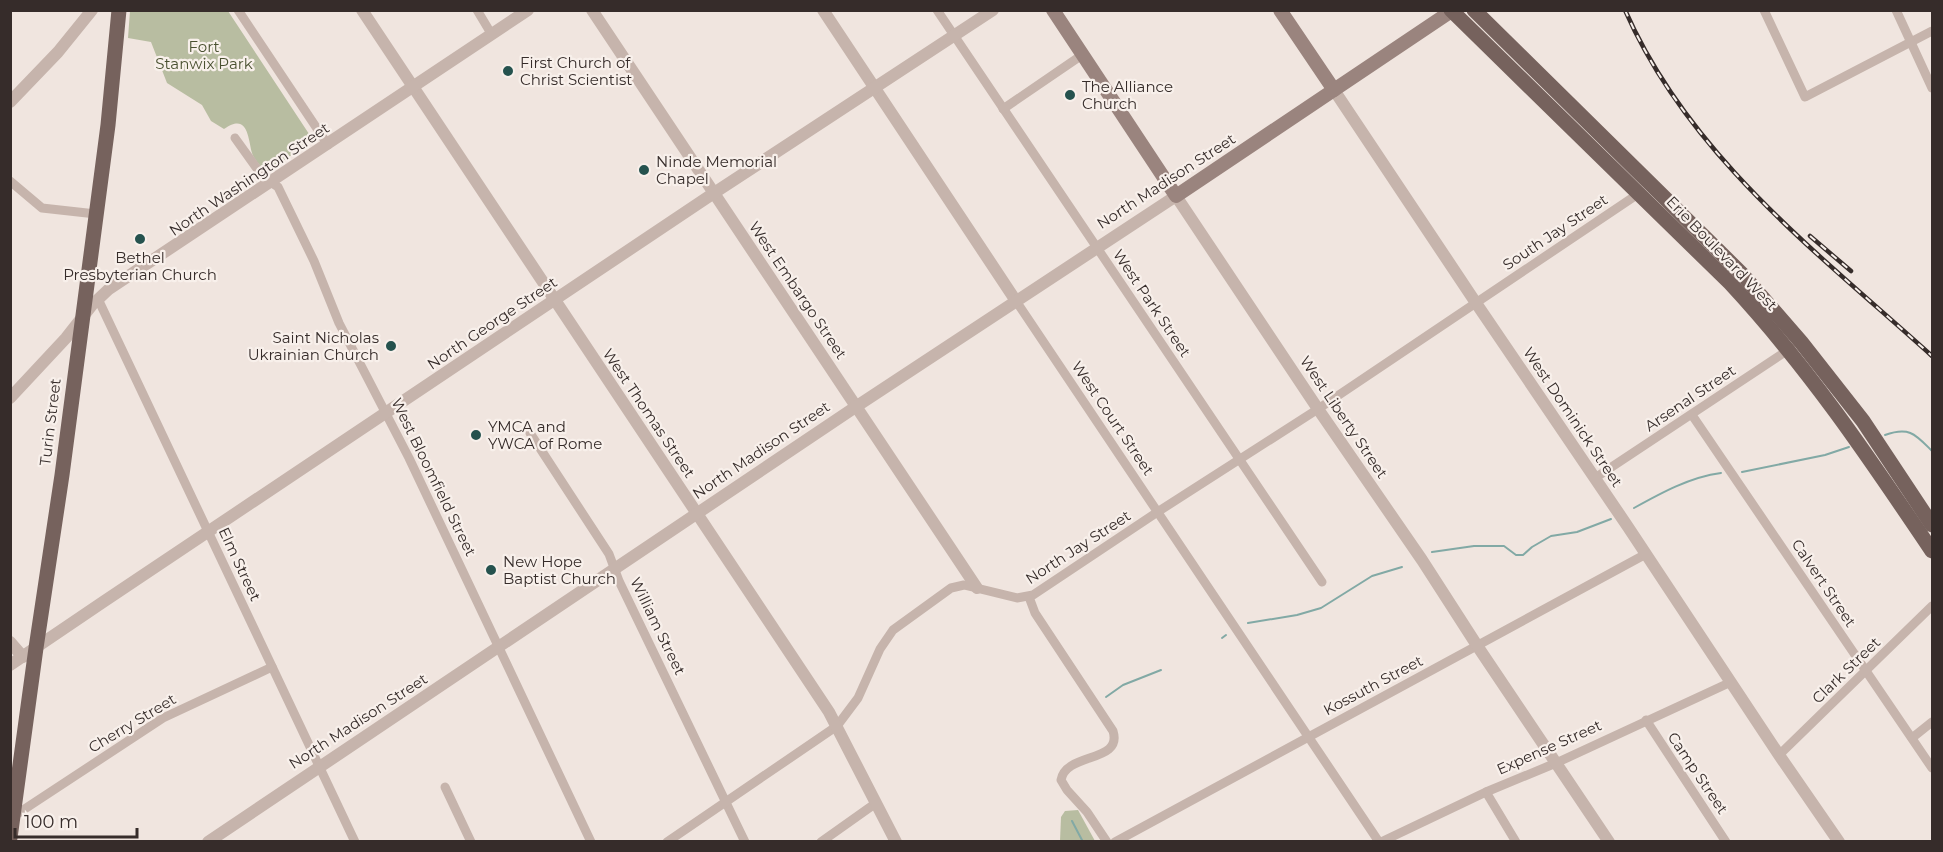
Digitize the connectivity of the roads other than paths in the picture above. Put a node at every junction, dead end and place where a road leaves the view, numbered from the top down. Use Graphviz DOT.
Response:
graph roads {
  1 [pos="92,10"];
  2 [pos="119,10"];
  3 [pos="238,10"];
  4 [pos="362,10"];
  5 [pos="477,10"];
  6 [pos="528,10"];
  7 [pos="592,10"];
  8 [pos="823,10"];
  9 [pos="938,10"];
  10 [pos="993,10"];
  11 [pos="1053,10"];
  12 [pos="1280,10"];
  13 [pos="1474,10"];
  14 [pos="1764,10"];
  15 [pos="1896,10"];
  16 [pos="1452,11"];
  17 [pos="1932,31"];
  18 [pos="492,34"];
  19 [pos="954,37"];
  20 [pos="1911,42"];
  21 [pos="1083,56"];
  22 [pos="413,87"];
  23 [pos="875,88"];
  24 [pos="1932,88"];
  25 [pos="1334,90"];
  26 [pos="10,102"];
  27 [pos="1002,109"];
  28 [pos="235,138"];
  29 [pos="328,145"];
  30 [pos="10,181"];
  31 [pos="272,182"];
  32 [pos="1645,190"];
  33 [pos="714,193"];
  34 [pos="1176,196"];
  35 [pos="96,214"];
  36 [pos="1096,246"];
  37 [pos="98,299"];
  38 [pos="554,300"];
  39 [pos="1016,301"];
  40 [pos="1476,303"];
  41 [pos="81,319"];
  42 [pos="1794,346"];
  43 [pos="10,398"];
  44 [pos="857,406"];
  45 [pos="1318,409"];
  46 [pos="386,412"];
  47 [pos="1692,415"];
  48 [pos="530,433"];
  49 [pos="1238,459"];
  50 [pos="1595,478"];
  51 [pos="1159,511"];
  52 [pos="698,513"];
  53 [pos="1932,525"];
  54 [pos="208,532"];
  55 [pos="1932,551"];
  56 [pos="1646,554"];
  57 [pos="615,568"];
  58 [pos="1322,582"];
  59 [pos="976,588"];
  60 [pos="1029,597"];
  61 [pos="1932,606"];
  62 [pos="10,642"];
  63 [pos="1478,647"];
  64 [pos="498,648"];
  65 [pos="29,653"];
  66 [pos="10,665"];
  67 [pos="272,667"];
  68 [pos="1866,672"];
  69 [pos="1731,682"];
  70 [pos="1646,720"];
  71 [pos="1932,722"];
  72 [pos="837,726"];
  73 [pos="1309,736"];
  74 [pos="1912,738"];
  75 [pos="1779,755"];
  76 [pos="1556,763"];
  77 [pos="318,766"];
  78 [pos="1932,768"];
  79 [pos="445,787"];
  80 [pos="1486,792"];
  81 [pos="727,802"];
  82 [pos="876,803"];
  83 [pos="14,816"];
  84 [pos="10,838"];
  85 [pos="208,842"];
  86 [pos="355,842"];
  87 [pos="471,842"];
  88 [pos="591,842"];
  89 [pos="667,842"];
  90 [pos="745,842"];
  91 [pos="821,842"];
  92 [pos="896,842"];
  93 [pos="1107,842"];
  94 [pos="1115,842"];
  95 [pos="1380,842"];
  96 [pos="1516,842"];
  97 [pos="1609,842"];
  98 [pos="1726,842"];
  99 [pos="1839,842"];
  1 -- 26 [label="street"];
  2 -- 35 [label="main road, Turin Street"];
  3 -- 29 [label="street"];
  4 -- 22 [label="street, West Thomas Street"];
  5 -- 18 [label="street"];
  6 -- 18 [label="street, North Washington Street"];
  7 -- 33 [label="street, West Embargo Street"];
  8 -- 23 [label="street, West Court Street"];
  9 -- 19 [label="street, West Park Street"];
  10 -- 19 [label="street, North George Street"];
  11 -- 21 [label="main road, West Liberty Street"];
  12 -- 25 [label="main road, West Dominick Street"];
  13 -- 32 [label="main road, Erie Boulevard West"];
  14 -- 20 [label="street"];
  15 -- 20 [label="street"];
  16 -- 25 [label="main road, North Madison Street"];
  16 -- 32 [label="main road, Erie Boulevard West"];
  17 -- 20 [label="street"];
  18 -- 22 [label="street, North Washington Street"];
  19 -- 23 [label="street, North George Street"];
  19 -- 27 [label="street, West Park Street"];
  20 -- 24 [label="street"];
  21 -- 27 [label="street"];
  21 -- 34 [label="main road, West Liberty Street"];
  22 -- 29 [label="street, North Washington Street"];
  22 -- 38 [label="street, West Thomas Street"];
  23 -- 33 [label="street, North George Street"];
  23 -- 39 [label="street, West Court Street"];
  25 -- 34 [label="main road, North Madison Street"];
  25 -- 40 [label="street, West Dominick Street"];
  27 -- 36 [label="street, West Park Street"];
  28 -- 31 [label="street, West Bloomfield Street"];
  29 -- 31 [label="street, North Washington Street"];
  30 -- 35 [label="street"];
  31 -- 37 [label="street, North Washington Street"];
  31 -- 46 [label="street, West Bloomfield Street"];
  32 -- 40 [label="street, South Jay Street"];
  32 -- 42 [label="main road, Erie Boulevard West"];
  33 -- 38 [label="street, North George Street"];
  33 -- 44 [label="street, West Embargo Street"];
  34 -- 36 [label="street, North Madison Street"];
  34 -- 45 [label="street, West Liberty Street"];
  35 -- 41 [label="main road, Turin Street"];
  36 -- 39 [label="street, North Madison Street"];
  36 -- 49 [label="street, West Park Street"];
  37 -- 41 [label="street, North Washington Street"];
  37 -- 54 [label="street, Elm Street"];
  38 -- 46 [label="street, North George Street"];
  38 -- 52 [label="street, West Thomas Street"];
  39 -- 44 [label="street, North Madison Street"];
  39 -- 51 [label="street, West Court Street"];
  40 -- 45 [label="street, North Jay Street"];
  40 -- 50 [label="street, West Dominick Street"];
  41 -- 43 [label="street, North Washington Street"];
  41 -- 65 [label="main road, Turin Street"];
  42 -- 47 [label="street, Arsenal Street"];
  42 -- 53 [label="main road, Erie Boulevard West"];
  42 -- 55 [label="main road, Erie Boulevard West"];
  44 -- 52 [label="street, North Madison Street"];
  44 -- 59 [label="street, West Embargo Street"];
  45 -- 49 [label="street, North Jay Street"];
  45 -- 63 [label="street, West Liberty Street"];
  46 -- 54 [label="street, North George Street"];
  46 -- 64 [label="street, West Bloomfield Street"];
  47 -- 50 [label="street, Arsenal Street"];
  47 -- 68 [label="street, Calvert Street"];
  48 -- 57 [label="street, William Street"];
  49 -- 51 [label="street, North Jay Street"];
  49 -- 58 [label="street, West Park Street"];
  50 -- 56 [label="street, West Dominick Street"];
  51 -- 60 [label="street, North Jay Street"];
  51 -- 73 [label="street, West Court Street"];
  52 -- 57 [label="street, North Madison Street"];
  52 -- 72 [label="street, West Thomas Street"];
  54 -- 65 [label="street, North George Street"];
  54 -- 67 [label="street, Elm Street"];
  56 -- 63 [label="street, Kossuth Street"];
  56 -- 69 [label="street, West Dominick Street"];
  57 -- 64 [label="street, North Madison Street"];
  57 -- 81 [label="street, William Street"];
  59 -- 60 [label="street, North Jay Street"];
  59 -- 72 [label="street, North Jay Street"];
  60 -- 93 [label="street"];
  61 -- 68 [label="street, Clark Street"];
  62 -- 65 [label="street"];
  63 -- 73 [label="street, Kossuth Street"];
  63 -- 76 [label="street, West Liberty Street"];
  64 -- 77 [label="street, North Madison Street"];
  64 -- 88 [label="street, West Bloomfield Street"];
  65 -- 66 [label="street, North George Street"];
  65 -- 83 [label="main road, Turin Street"];
  67 -- 77 [label="street, Elm Street"];
  67 -- 83 [label="street, Cherry Street"];
  68 -- 74 [label="street, Calvert Street"];
  68 -- 75 [label="street, Clark Street"];
  69 -- 70 [label="street, Expense Street"];
  69 -- 75 [label="street, West Dominick Street"];
  70 -- 76 [label="street, Expense Street"];
  70 -- 98 [label="street, Camp Street"];
  71 -- 74 [label="street"];
  72 -- 81 [label="street, North Jay Street"];
  72 -- 82 [label="street, West Thomas Street"];
  73 -- 94 [label="street, Kossuth Street"];
  73 -- 95 [label="street, West Court Street"];
  74 -- 78 [label="street, Calvert Street"];
  75 -- 99 [label="street, West Dominick Street"];
  76 -- 80 [label="street, Expense Street"];
  76 -- 97 [label="street, West Liberty Street"];
  77 -- 85 [label="street, North Madison Street"];
  77 -- 86 [label="street, Elm Street"];
  79 -- 87 [label="street"];
  80 -- 95 [label="street, Expense Street"];
  80 -- 96 [label="street"];
  81 -- 89 [label="street, North Jay Street"];
  81 -- 90 [label="street, William Street"];
  82 -- 91 [label="street"];
  82 -- 92 [label="street, West Thomas Street"];
  83 -- 84 [label="main road, Turin Street"];
}
